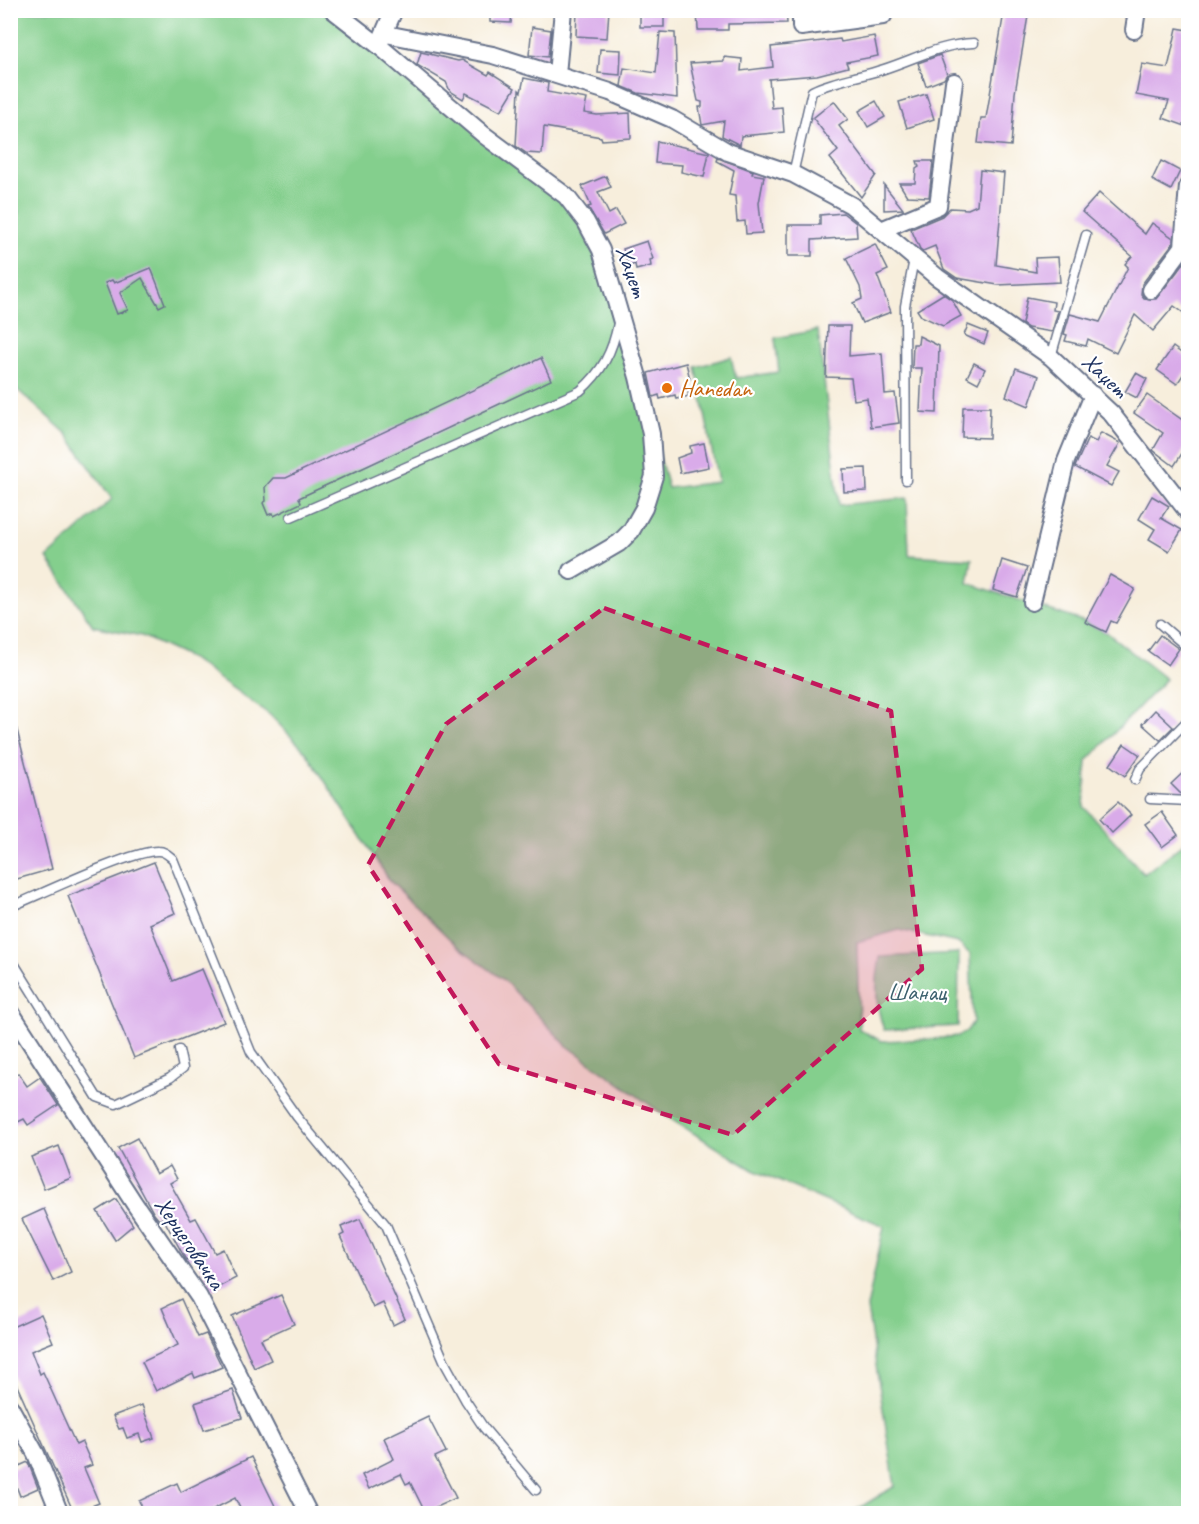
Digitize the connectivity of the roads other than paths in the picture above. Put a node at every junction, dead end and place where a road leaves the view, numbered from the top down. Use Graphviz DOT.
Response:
graph roads {
  1 [pos="333,10"];
  2 [pos="394,10"];
  3 [pos="563,10"];
  4 [pos="801,10"];
  5 [pos="1137,10"];
  6 [pos="883,16"];
  7 [pos="1134,30"];
  8 [pos="382,39"];
  9 [pos="974,43"];
  10 [pos="557,74"];
  11 [pos="954,82"];
  12 [pos="793,174"];
  13 [pos="1188,186"];
  14 [pos="881,230"];
  15 [pos="1086,236"];
  16 [pos="915,259"];
  17 [pos="1151,290"];
  18 [pos="618,304"];
  19 [pos="1051,357"];
  20 [pos="1093,395"];
  21 [pos="906,480"];
  22 [pos="1188,512"];
  23 [pos="291,518"];
  24 [pos="572,571"];
  25 [pos="1032,602"];
  26 [pos="1160,624"];
  27 [pos="1188,648"];
  28 [pos="1188,720"];
  29 [pos="1135,780"];
  30 [pos="1150,800"];
  31 [pos="1188,801"];
  32 [pos="10,906"];
  33 [pos="10,957"];
  34 [pos="10,1011"];
  35 [pos="179,1050"];
  36 [pos="11,1408"];
  37 [pos="536,1490"];
  38 [pos="60,1514"];
  39 [pos="309,1514"];
  1 -- 8 [label="street, Хаџет"];
  2 -- 8 [label="street"];
  3 -- 10 [label="street"];
  4 -- 6 [label="street"];
  5 -- 7 [label="street"];
  8 -- 10 [label="street, Хаџет"];
  8 -- 18 [label="street, Хаџет"];
  9 -- 12 [label="lane"];
  10 -- 12 [label="street, Хаџет"];
  11 -- 14 [label="street"];
  12 -- 14 [label="street, Хаџет"];
  13 -- 17 [label="street"];
  14 -- 16 [label="street, Хаџет"];
  15 -- 19 [label="lane"];
  16 -- 19 [label="street, Хаџет"];
  16 -- 21 [label="lane"];
  18 -- 23 [label="lane"];
  18 -- 24 [label="street, Хаџет"];
  19 -- 20 [label="street, Хаџет"];
  20 -- 22 [label="street, Хаџет"];
  20 -- 25 [label="street"];
  26 -- 27 [label="lane"];
  28 -- 29 [label="lane"];
  30 -- 31 [label="lane"];
  32 -- 37 [label="lane"];
  33 -- 35 [label="lane"];
  34 -- 39 [label="street, Херцеговачка"];
  36 -- 38 [label="street"];
}
